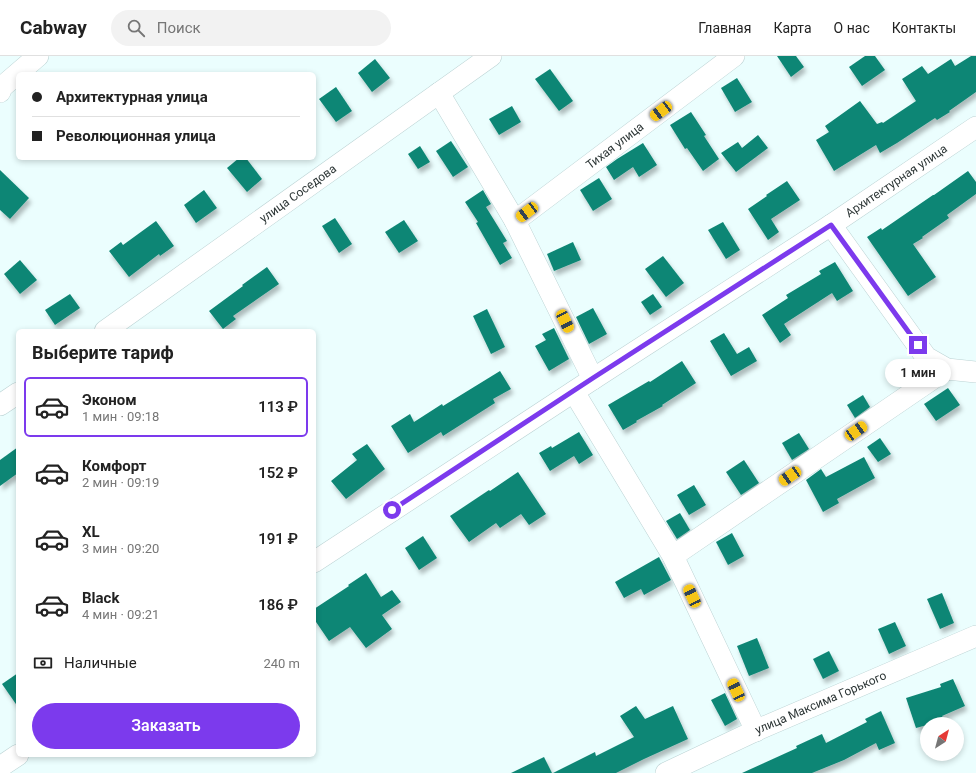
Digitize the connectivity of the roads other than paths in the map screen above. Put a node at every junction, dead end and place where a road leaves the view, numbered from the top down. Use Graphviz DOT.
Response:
graph roads {
  1 [pos="38,56"];
  2 [pos="491,56"];
  3 [pos="734,56"];
  4 [pos="19,72"];
  5 [pos="16,75"];
  6 [pos="0,88"];
  7 [pos="439,93"];
  8 [pos="976,127"];
  9 [pos="515,221"];
  10 [pos="831,225"];
  11 [pos="107,329"];
  12 [pos="948,369"];
  13 [pos="976,372"];
  14 [pos="593,378"];
  15 [pos="574,392"];
  16 [pos="16,394"];
  17 [pos="0,405"];
  18 [pos="673,556"];
  19 [pos="316,561"];
  20 [pos="976,636"];
  21 [pos="756,730"];
  22 [pos="16,756"];
  23 [pos="0,767"];
  24 [pos="666,773"];
  1 -- 4 [label="street"];
  2 -- 7 [label="street, улица Соседова"];
  3 -- 9 [label="street, Тихая улица"];
  5 -- 6 [label="street"];
  7 -- 9 [label="street"];
  7 -- 11 [label="street, улица Соседова"];
  8 -- 10 [label="street, Архитектурная улица"];
  9 -- 14 [label="street"];
  10 -- 12 [label="street"];
  10 -- 14 [label="street, Архитектурная улица"];
  12 -- 13 [label="street"];
  12 -- 18 [label="street"];
  14 -- 15 [label="street, Архитектурная улица"];
  15 -- 18 [label="street"];
  15 -- 19 [label="street, Архитектурная улица"];
  16 -- 17 [label="street"];
  18 -- 21 [label="street"];
  20 -- 21 [label="street, улица Максима Горького"];
  21 -- 24 [label="street, улица Максима Горького"];
  22 -- 23 [label="street"];
}
